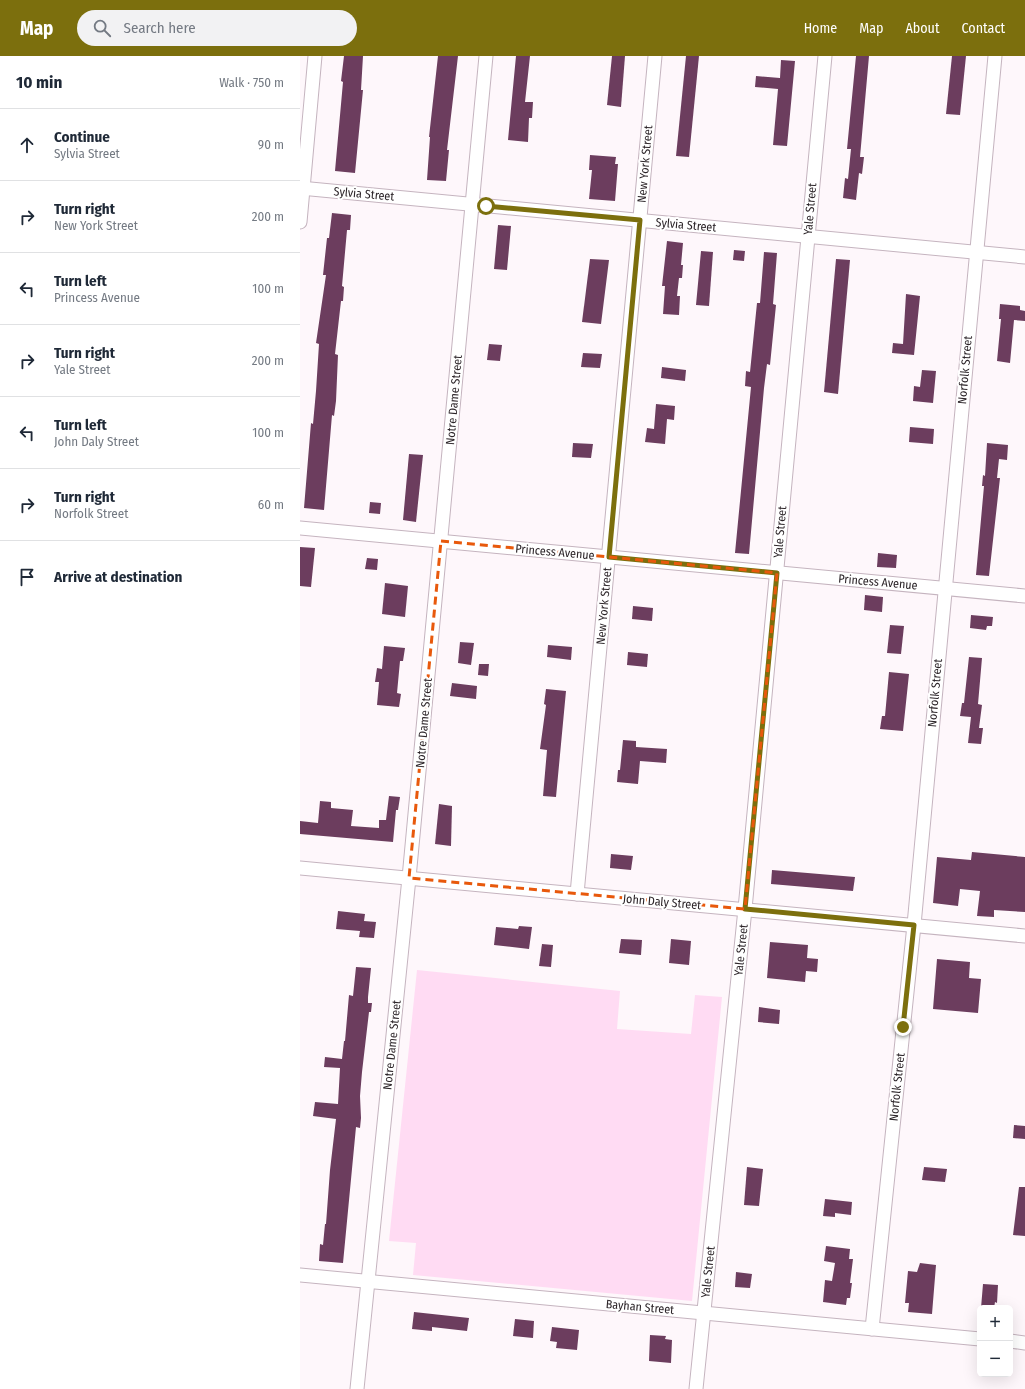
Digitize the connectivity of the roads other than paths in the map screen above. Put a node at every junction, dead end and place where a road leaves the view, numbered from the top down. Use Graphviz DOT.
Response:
graph roads {
  1 [pos="315,56"];
  2 [pos="486,56"];
  3 [pos="655,56"];
  4 [pos="825,56"];
  5 [pos="995,56"];
  6 [pos="302,188"];
  7 [pos="472,204"];
  8 [pos="640,220"];
  9 [pos="300,222"];
  10 [pos="808,236"];
  11 [pos="976,252"];
  12 [pos="1025,257"];
  13 [pos="300,528"];
  14 [pos="441,541"];
  15 [pos="609,557"];
  16 [pos="777,573"];
  17 [pos="945,588"];
  18 [pos="1025,596"];
  19 [pos="300,868"];
  20 [pos="409,878"];
  21 [pos="577,894"];
  22 [pos="745,909"];
  23 [pos="914,925"];
  24 [pos="1025,936"];
  25 [pos="300,1275"];
  26 [pos="368,1282"];
  27 [pos="704,1313"];
  28 [pos="872,1329"];
  29 [pos="977,1339"];
  30 [pos="1013,1341"];
  31 [pos="1025,1343"];
  32 [pos="357,1389"];
  33 [pos="696,1389"];
  1 -- 6 [label="street"];
  2 -- 7 [label="street, Notre Dame Street"];
  3 -- 8 [label="street, New York Street"];
  4 -- 10 [label="street, Yale Street"];
  5 -- 11 [label="street, Norfolk Street"];
  6 -- 7 [label="street, Sylvia Street"];
  6 -- 9 [label="street"];
  7 -- 8 [label="street, Sylvia Street"];
  7 -- 14 [label="street, Notre Dame Street"];
  8 -- 10 [label="street, Sylvia Street"];
  8 -- 15 [label="street, New York Street"];
  10 -- 11 [label="street, Sylvia Street"];
  10 -- 16 [label="street, Yale Street"];
  11 -- 12 [label="street, Sylvia Street"];
  11 -- 17 [label="street, Norfolk Street"];
  13 -- 14 [label="street, Princess Avenue"];
  14 -- 15 [label="street, Princess Avenue"];
  14 -- 20 [label="street, Notre Dame Street"];
  15 -- 16 [label="street, Princess Avenue"];
  15 -- 21 [label="street, New York Street"];
  16 -- 17 [label="street, Princess Avenue"];
  16 -- 22 [label="street, Yale Street"];
  17 -- 18 [label="street, Princess Avenue"];
  17 -- 23 [label="street, Norfolk Street"];
  19 -- 20 [label="street, John Daly Street"];
  20 -- 21 [label="street, John Daly Street"];
  20 -- 26 [label="street, Notre Dame Street"];
  21 -- 22 [label="street, John Daly Street"];
  22 -- 23 [label="street, John Daly Street"];
  22 -- 27 [label="street, Yale Street"];
  23 -- 24 [label="street, John Daly Street"];
  23 -- 28 [label="street, Norfolk Street"];
  25 -- 26 [label="street, Bayhan Street"];
  26 -- 27 [label="street, Bayhan Street"];
  26 -- 32 [label="street, Notre Dame Street"];
  27 -- 28 [label="street, Bayhan Street"];
  27 -- 33 [label="street, Yale Street"];
  28 -- 29 [label="street, Bayhan Street"];
  30 -- 31 [label="street"];
}
